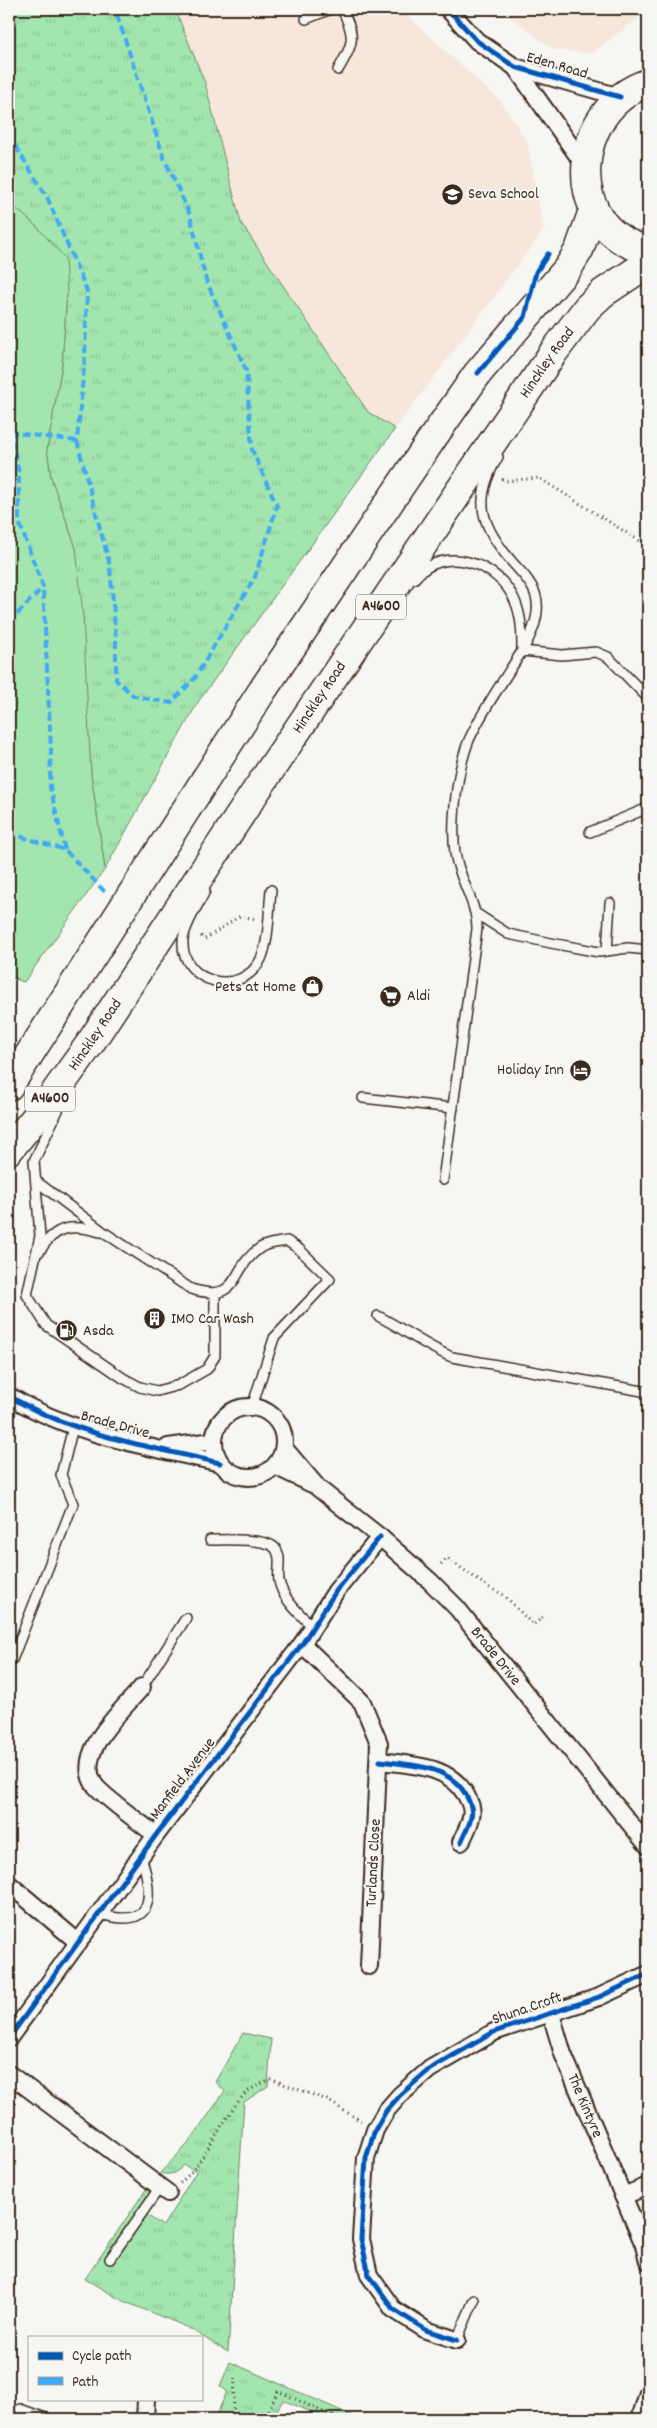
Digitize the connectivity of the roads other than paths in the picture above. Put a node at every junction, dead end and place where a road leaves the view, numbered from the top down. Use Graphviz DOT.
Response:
graph roads {
  1 [pos="331,9"];
  2 [pos="342,9"];
  3 [pos="448,9"];
  4 [pos="306,19"];
  5 [pos="515,67"];
  6 [pos="338,70"];
  7 [pos="648,83"];
  8 [pos="620,97"];
  9 [pos="585,166"];
  10 [pos="594,208"];
  11 [pos="648,250"];
  12 [pos="648,263"];
  13 [pos="553,353"];
  14 [pos="520,420"];
  15 [pos="501,452"];
  16 [pos="522,651"];
  17 [pos="335,676"];
  18 [pos="648,698"];
  19 [pos="252,796"];
  20 [pos="648,808"];
  21 [pos="590,832"];
  22 [pos="213,876"];
  23 [pos="208,885"];
  24 [pos="271,890"];
  25 [pos="610,903"];
  26 [pos="477,914"];
  27 [pos="648,950"];
  28 [pos="607,951"];
  29 [pos="89,1045"];
  30 [pos="9,1086"];
  31 [pos="363,1098"];
  32 [pos="452,1108"];
  33 [pos="9,1150"];
  34 [pos="443,1180"];
  35 [pos="36,1182"];
  36 [pos="105,1233"];
  37 [pos="37,1255"];
  38 [pos="215,1294"];
  39 [pos="378,1316"];
  40 [pos="648,1392"];
  41 [pos="9,1396"];
  42 [pos="252,1407"];
  43 [pos="73,1427"];
  44 [pos="214,1441"];
  45 [pos="284,1448"];
  46 [pos="159,1449"];
  47 [pos="220,1463"];
  48 [pos="275,1466"];
  49 [pos="318,1488"];
  50 [pos="380,1537"];
  51 [pos="210,1540"];
  52 [pos="186,1618"];
  53 [pos="313,1627"];
  54 [pos="302,1644"];
  55 [pos="9,1658"];
  56 [pos="142,1688"];
  57 [pos="380,1761"];
  58 [pos="156,1835"];
  59 [pos="461,1842"];
  60 [pos="648,1846"];
  61 [pos="141,1856"];
  62 [pos="9,1884"];
  63 [pos="100,1914"];
  64 [pos="79,1943"];
  65 [pos="369,1966"];
  66 [pos="648,1974"];
  67 [pos="551,2014"];
  68 [pos="9,2038"];
  69 [pos="9,2074"];
  70 [pos="648,2186"];
  71 [pos="164,2190"];
  72 [pos="623,2196"];
  73 [pos="110,2259"];
  74 [pos="648,2261"];
  75 [pos="474,2300"];
  76 [pos="457,2340"];
  77 [pos="648,2393"];
  78 [pos="146,2400"];
  79 [pos="20,2409"];
  80 [pos="48,2419"];
  81 [pos="145,2419"];
  82 [pos="640,2419"];
  1 -- 4 [label="lane"];
  2 -- 6 [label="lane"];
  3 -- 5 [label="street, Eden Road"];
  5 -- 8 [label="street, Eden Road"];
  5 -- 9 [label="street, Eden Road"];
  7 -- 8 [label="highway"];
  8 -- 9 [label="highway"];
  9 -- 10 [label="highway"];
  10 -- 11 [label="highway"];
  10 -- 30 [label="highway, A4600"];
  12 -- 13 [label="highway, Hinckley Road / A4600"];
  13 -- 14 [label="lane"];
  13 -- 17 [label="highway, Hinckley Road / A4600"];
  15 -- 16 [label="lane"];
  16 -- 17 [label="lane"];
  16 -- 18 [label="lane"];
  16 -- 26 [label="lane"];
  17 -- 19 [label="highway, Hinckley Road / A4600"];
  19 -- 22 [label="lane"];
  19 -- 29 [label="highway, Hinckley Road / A4600"];
  20 -- 21 [label="lane"];
  23 -- 24 [label="lane"];
  25 -- 28 [label="lane"];
  26 -- 28 [label="lane"];
  26 -- 32 [label="lane"];
  27 -- 28 [label="lane"];
  29 -- 33 [label="highway, Hinckley Road / A4600"];
  29 -- 35 [label="lane"];
  31 -- 32 [label="lane"];
  32 -- 34 [label="lane"];
  35 -- 36 [label="lane"];
  35 -- 37 [label="lane"];
  36 -- 37 [label="lane"];
  36 -- 38 [label="lane"];
  37 -- 38 [label="lane"];
  38 -- 42 [label="lane"];
  39 -- 40 [label="lane"];
  41 -- 43 [label="street, Brade Drive"];
  42 -- 44 [label="street"];
  42 -- 45 [label="street"];
  43 -- 46 [label="street, Brade Drive"];
  43 -- 55 [label="lane"];
  44 -- 46 [label="street, Brade Drive"];
  44 -- 47 [label="street"];
  45 -- 48 [label="street"];
  45 -- 49 [label="street, Brade Drive"];
  46 -- 47 [label="street, Brade Drive"];
  47 -- 48 [label="street"];
  48 -- 49 [label="street, Brade Drive"];
  49 -- 50 [label="street, Brade Drive"];
  50 -- 53 [label="street, Manfield Avenue"];
  50 -- 60 [label="street, Brade Drive"];
  51 -- 53 [label="lane"];
  52 -- 56 [label="lane"];
  53 -- 54 [label="street, Manfield Avenue"];
  54 -- 57 [label="street, Turlands Close"];
  54 -- 58 [label="street, Manfield Avenue"];
  56 -- 58 [label="street, Manfield Avenue"];
  57 -- 59 [label="street"];
  57 -- 65 [label="street, Turlands Close"];
  58 -- 61 [label="street, Manfield Avenue"];
  61 -- 63 [label="street, Manfield Avenue"];
  61 -- 63 [label="lane"];
  62 -- 64 [label="street"];
  63 -- 64 [label="street, Manfield Avenue"];
  64 -- 68 [label="street, Manfield Avenue"];
  66 -- 67 [label="street, Shuna Croft"];
  67 -- 72 [label="street, The Kintyre"];
  67 -- 76 [label="street, Shuna Croft"];
  69 -- 71 [label="street"];
  70 -- 72 [label="street"];
  71 -- 73 [label="lane"];
  72 -- 74 [label="street, The Kintyre"];
  75 -- 76 [label="lane"];
  77 -- 82 [label="street"];
  78 -- 81 [label="street"];
  79 -- 80 [label="lane"];
}
